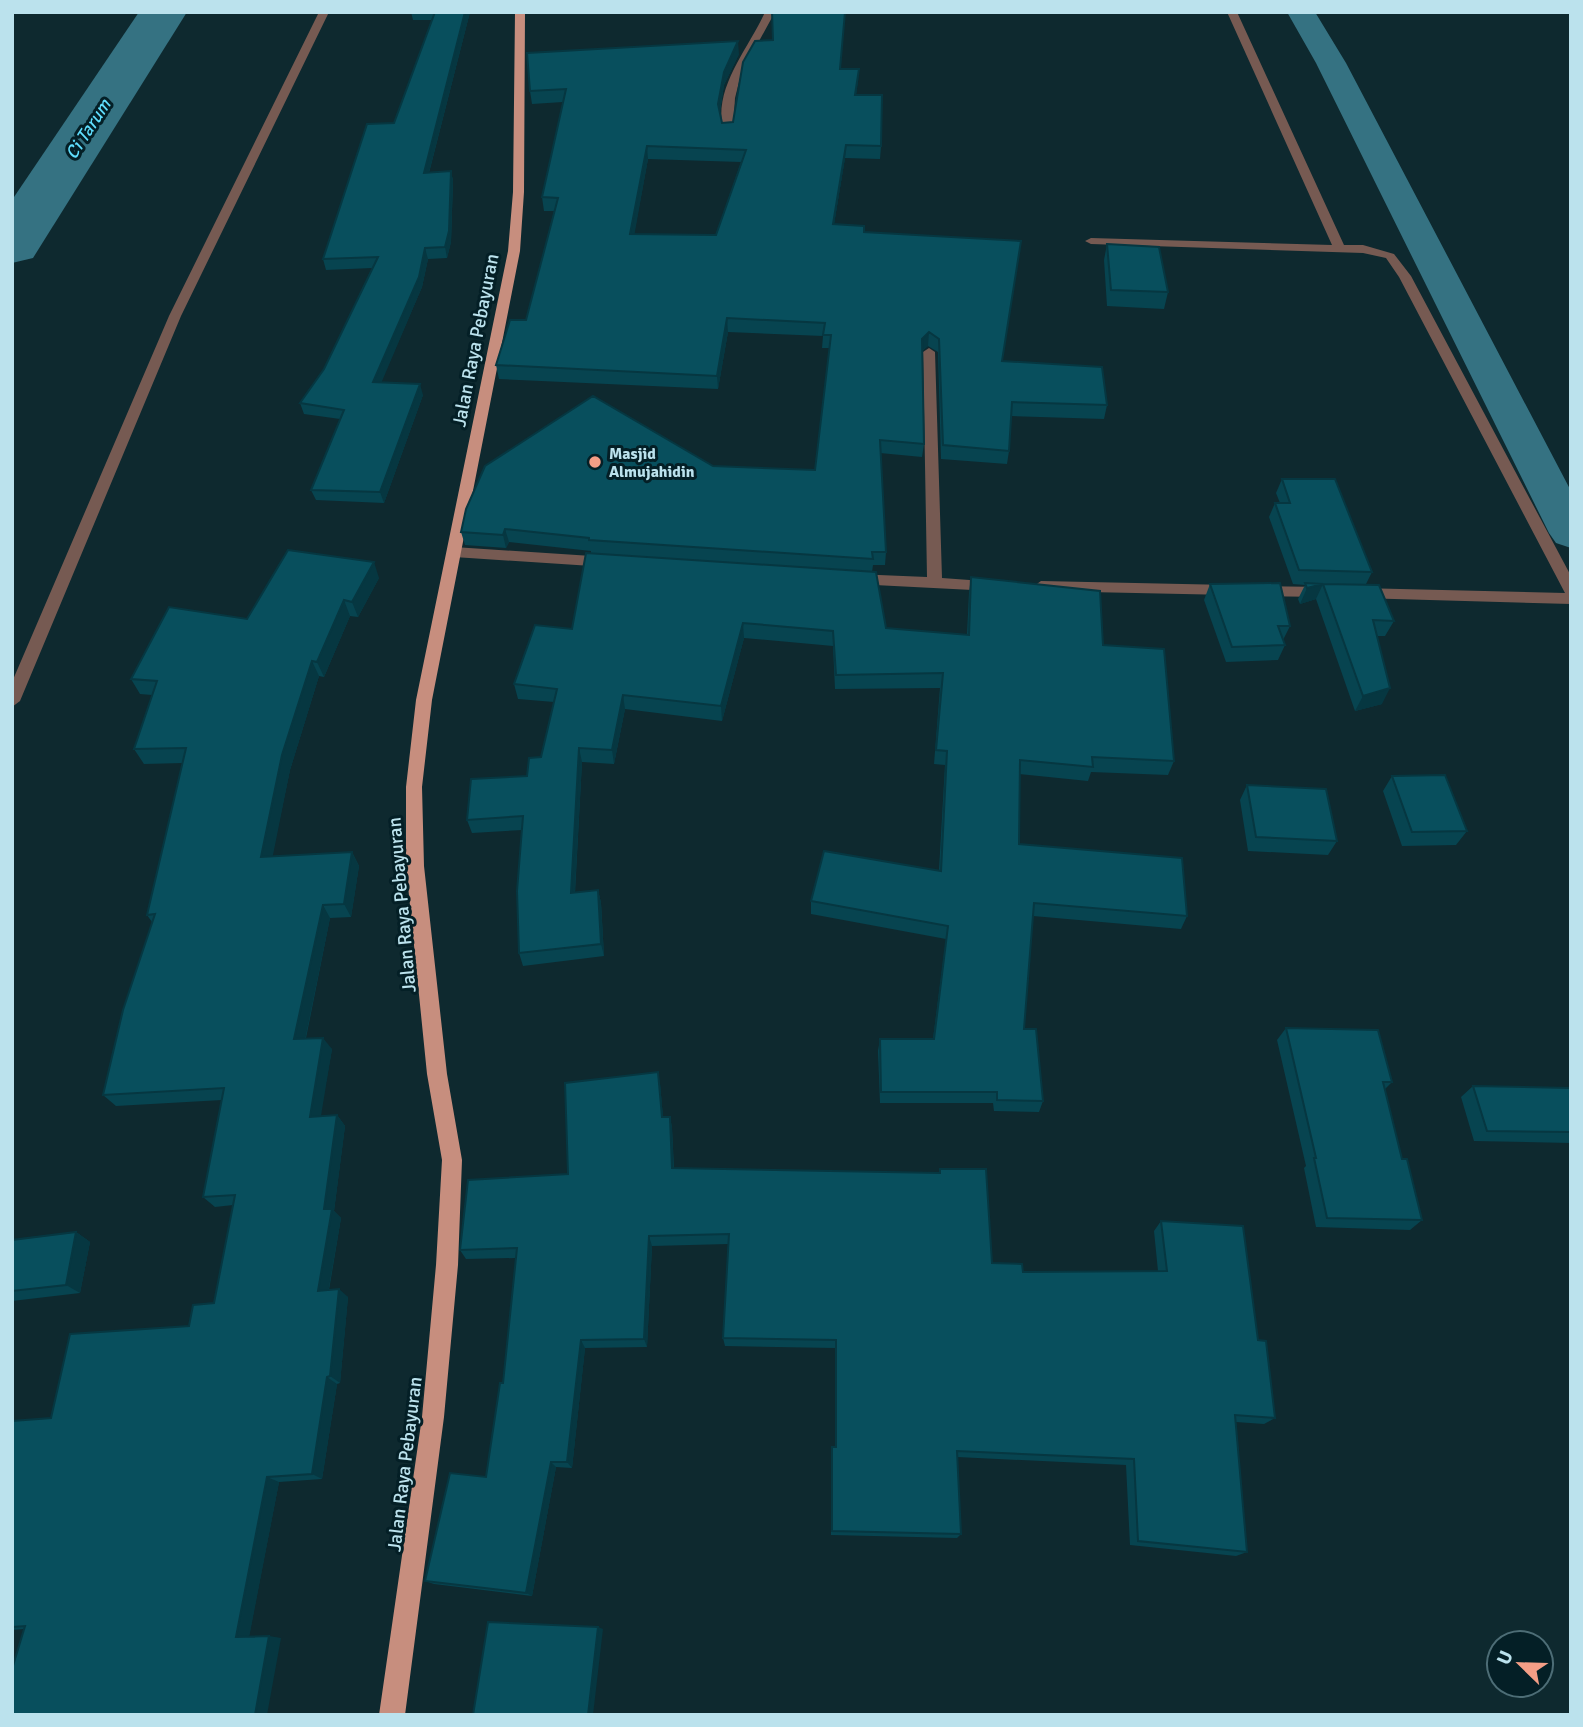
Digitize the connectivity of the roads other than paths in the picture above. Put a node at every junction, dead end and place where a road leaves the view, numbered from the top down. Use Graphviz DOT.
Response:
graph roads {
  1 [pos="324,12"];
  2 [pos="520,12"];
  3 [pos="770,12"];
  4 [pos="1232,12"];
  5 [pos="728,132"];
  6 [pos="1091,241"];
  7 [pos="1340,250"];
  8 [pos="929,352"];
  9 [pos="454,552"];
  10 [pos="619,563"];
  11 [pos="839,578"];
  12 [pos="935,584"];
  13 [pos="1571,591"];
  14 [pos="1571,599"];
  15 [pos="12,701"];
  16 [pos="392,1715"];
  1 -- 15 [label="street"];
  2 -- 9 [label="main road, Jalan Raya Pebayuran"];
  3 -- 5 [label="street"];
  4 -- 7 [label="street"];
  6 -- 7 [label="street"];
  7 -- 13 [label="street"];
  8 -- 12 [label="street"];
  9 -- 10 [label="street"];
  9 -- 16 [label="main road, Jalan Raya Pebayuran"];
  11 -- 12 [label="street"];
  12 -- 14 [label="street"];
}
